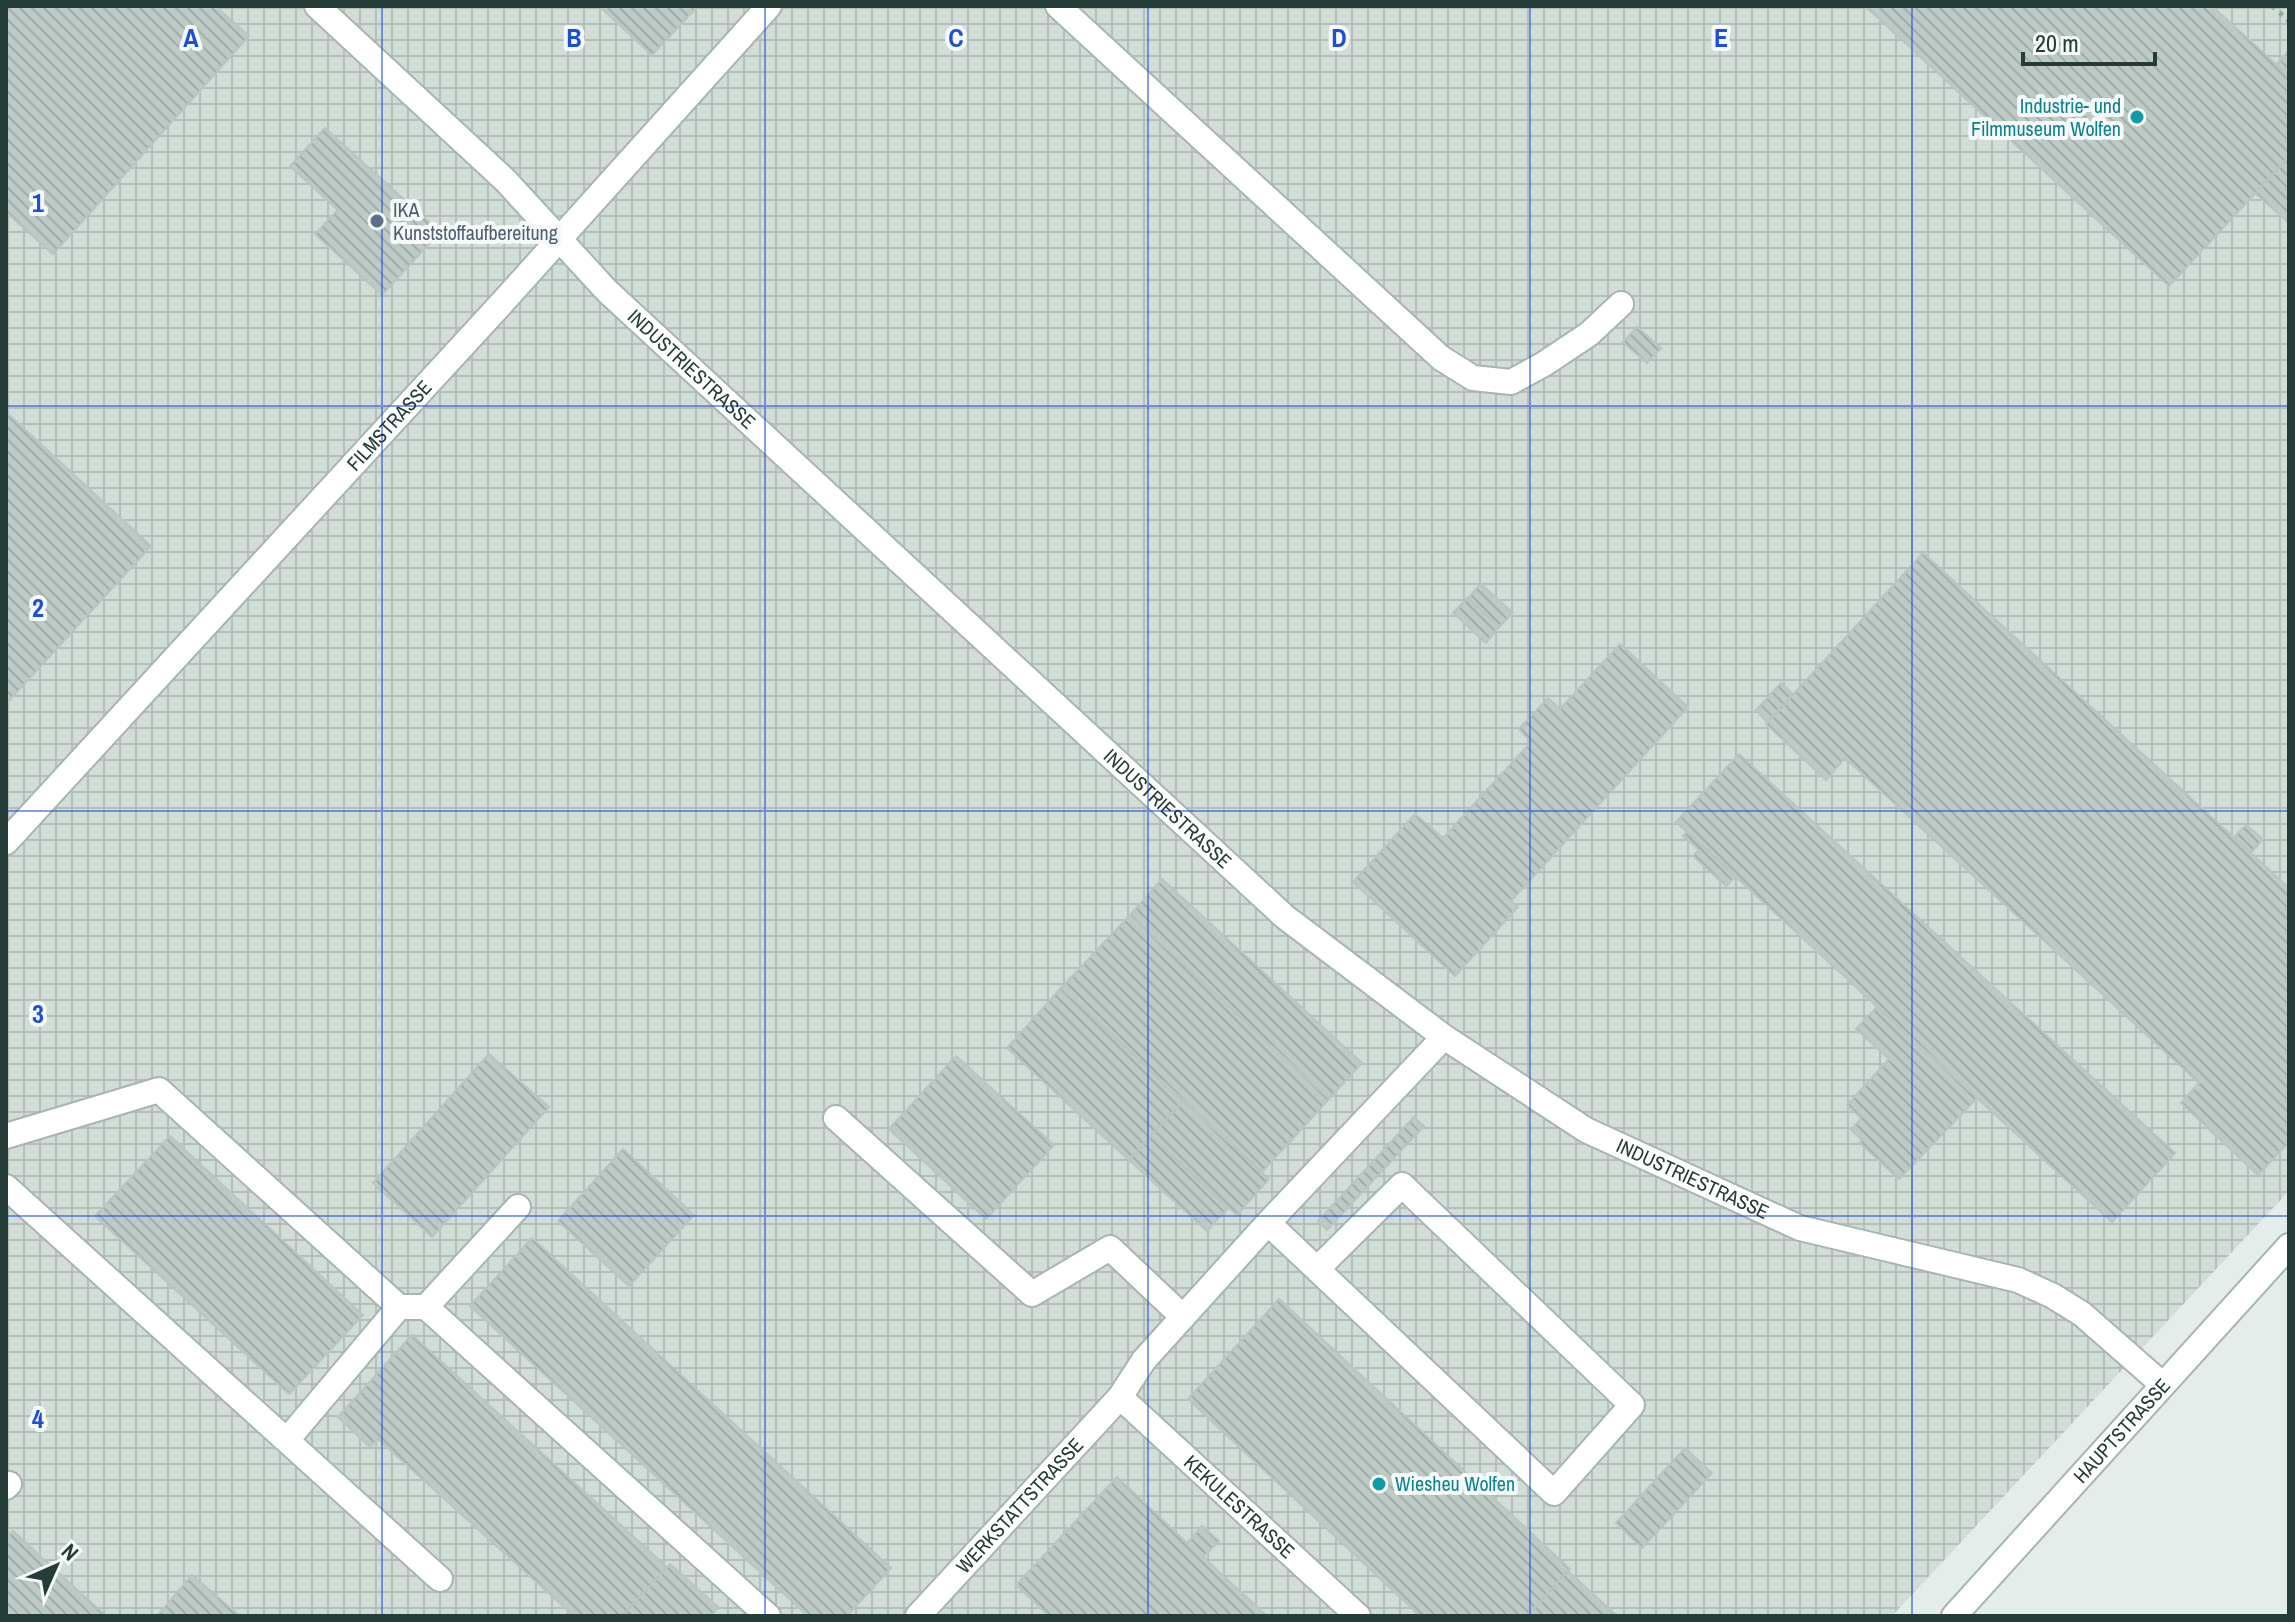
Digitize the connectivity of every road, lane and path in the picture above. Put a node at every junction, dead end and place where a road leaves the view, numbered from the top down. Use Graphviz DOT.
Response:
graph roads {
  1 [pos="317,6"];
  2 [pos="769,6"];
  3 [pos="1058,6"];
  4 [pos="2272,6"];
  5 [pos="2289,21"];
  6 [pos="559,240"];
  7 [pos="1621,304"];
  8 [pos="6,842"];
  9 [pos="1444,1037"];
  10 [pos="836,1118"];
  11 [pos="6,1136"];
  12 [pos="6,1187"];
  13 [pos="518,1207"];
  14 [pos="1268,1223"];
  15 [pos="2289,1246"];
  16 [pos="1317,1269"];
  17 [pos="399,1307"];
  18 [pos="426,1307"];
  19 [pos="1183,1317"];
  20 [pos="2163,1385"];
  21 [pos="1120,1397"];
  22 [pos="287,1440"];
  23 [pos="440,1579"];
  24 [pos="768,1616"];
  25 [pos="918,1616"];
  26 [pos="1358,1616"];
  27 [pos="1954,1616"];
  1 -- 6 [label="street, INDUSTRIESTRASSE"];
  2 -- 6 [label="street, FILMSTRASSE"];
  3 -- 7 [label="street"];
  4 -- 5 [label="path"];
  6 -- 8 [label="street, FILMSTRASSE"];
  6 -- 9 [label="street, INDUSTRIESTRASSE"];
  9 -- 14 [label="street, WERKSTATTSTRASSE"];
  9 -- 20 [label="street, INDUSTRIESTRASSE"];
  10 -- 19 [label="street"];
  11 -- 17 [label="street"];
  12 -- 22 [label="street"];
  13 -- 18 [label="street"];
  14 -- 16 [label="street"];
  14 -- 19 [label="street, WERKSTATTSTRASSE"];
  15 -- 20 [label="street, HAUPTSTRASSE"];
  16 -- 16 [label="street"];
  17 -- 18 [label="street"];
  17 -- 22 [label="street"];
  18 -- 24 [label="street"];
  19 -- 21 [label="street, WERKSTATTSTRASSE"];
  20 -- 27 [label="street, HAUPTSTRASSE"];
  21 -- 25 [label="street, WERKSTATTSTRASSE"];
  21 -- 26 [label="street, KEKULESTRASSE"];
  22 -- 23 [label="street"];
}
